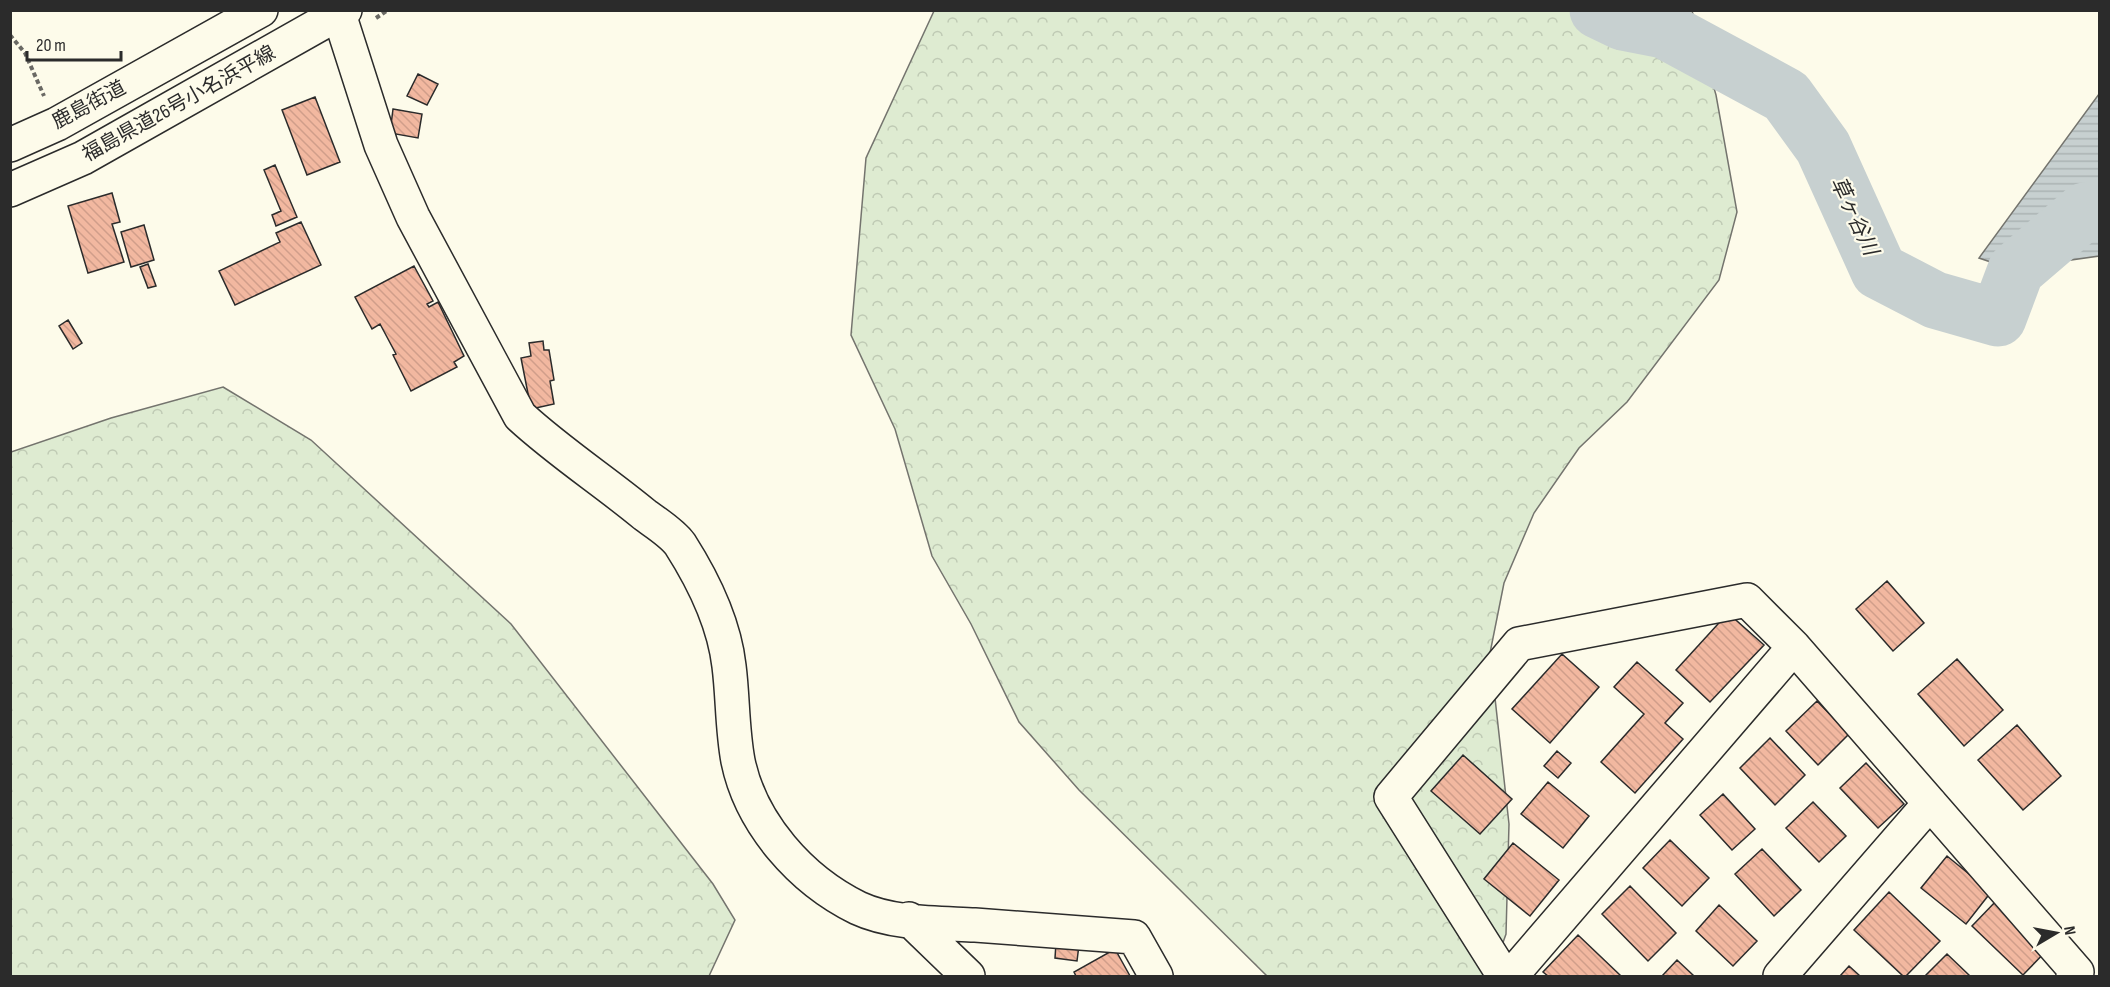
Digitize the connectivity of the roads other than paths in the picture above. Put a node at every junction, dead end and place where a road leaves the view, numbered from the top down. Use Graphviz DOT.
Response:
graph roads {
  1 [pos="261,10"];
  2 [pos="342,12"];
  3 [pos="10,145"];
  4 [pos="10,190"];
  5 [pos="1794,647"];
  6 [pos="1930,803"];
  7 [pos="909,919"];
  8 [pos="968,976"];
  9 [pos="1156,976"];
  10 [pos="1504,976"];
  11 [pos="1511,976"];
  12 [pos="1780,976"];
  13 [pos="2073,976"];
  1 -- 3 [label="street, 鹿島街道"];
  2 -- 4 [label="street, 福島県道26号小名浜平線"];
  2 -- 7 [label="street"];
  5 -- 6 [label="street"];
  5 -- 10 [label="street"];
  5 -- 11 [label="street"];
  6 -- 12 [label="street"];
  6 -- 13 [label="street"];
  7 -- 8 [label="street"];
  7 -- 9 [label="street"];
}
